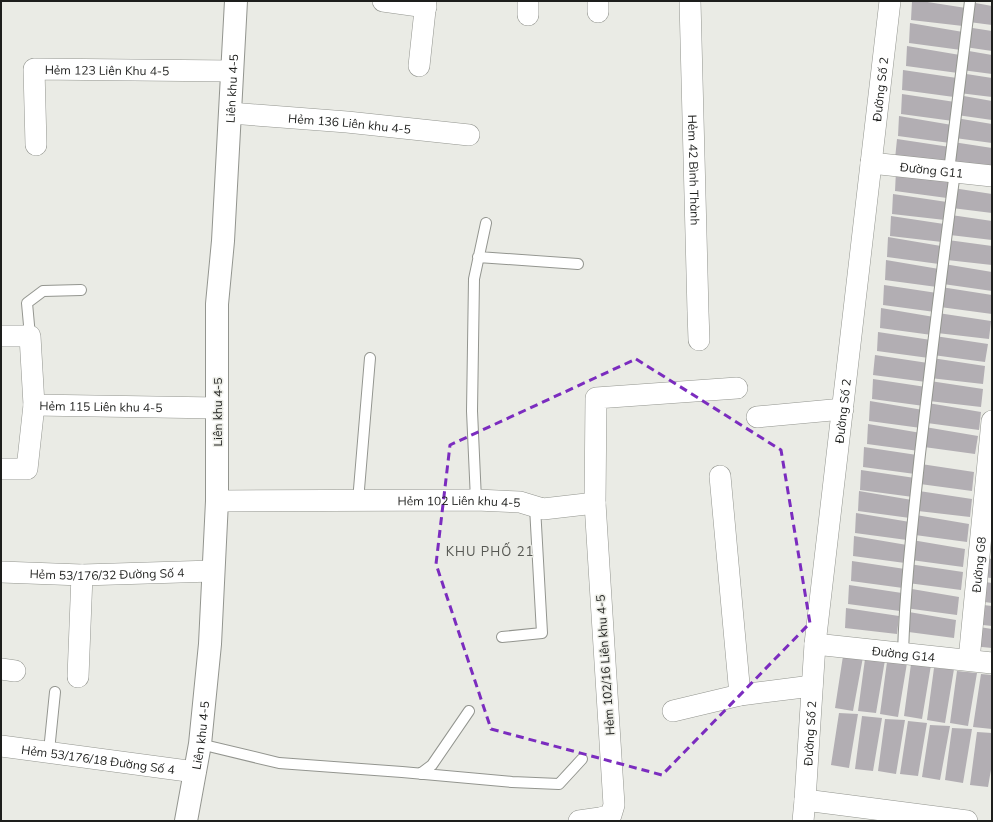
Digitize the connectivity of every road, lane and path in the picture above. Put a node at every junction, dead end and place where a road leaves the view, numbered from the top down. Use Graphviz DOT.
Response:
graph roads {
  1 [pos="236,1"];
  2 [pos="383,1"];
  3 [pos="690,1"];
  4 [pos="890,1"];
  5 [pos="970,1"];
  6 [pos="426,4"];
  7 [pos="419,66"];
  8 [pos="232,71"];
  9 [pos="230,113"];
  10 [pos="469,135"];
  11 [pos="36,145"];
  12 [pos="871,163"];
  13 [pos="952,172"];
  14 [pos="992,176"];
  15 [pos="486,223"];
  16 [pos="478,257"];
  17 [pos="578,264"];
  18 [pos="81,290"];
  19 [pos="1,336"];
  20 [pos="30,336"];
  21 [pos="700,340"];
  22 [pos="370,358"];
  23 [pos="737,388"];
  24 [pos="34,405"];
  25 [pos="217,408"];
  26 [pos="843,409"];
  27 [pos="757,417"];
  28 [pos="992,421"];
  29 [pos="1,469"];
  30 [pos="720,476"];
  31 [pos="476,500"];
  32 [pos="217,501"];
  33 [pos="358,502"];
  34 [pos="595,503"];
  35 [pos="535,506"];
  36 [pos="213,571"];
  37 [pos="1,572"];
  38 [pos="82,575"];
  39 [pos="502,637"];
  40 [pos="815,644"];
  41 [pos="903,653"];
  42 [pos="968,660"];
  43 [pos="992,663"];
  44 [pos="78,677"];
  45 [pos="812,686"];
  46 [pos="55,692"];
  47 [pos="740,695"];
  48 [pos="469,711"];
  49 [pos="673,711"];
  50 [pos="200,744"];
  51 [pos="1,746"];
  52 [pos="49,751"];
  53 [pos="582,759"];
  54 [pos="195,772"];
  55 [pos="420,774"];
  56 [pos="805,800"];
  57 [pos="186,821"];
  58 [pos="579,821"];
  59 [pos="803,821"];
  60 [pos="967,821"];
  1 -- 8 [label="street, Liên khu 4-5"];
  2 -- 6 [label="street"];
  3 -- 21 [label="street, Hẻm 42 Bình Thành"];
  4 -- 12 [label="street, Đường Số 2"];
  5 -- 13 [label="lane"];
  6 -- 7 [label="street"];
  8 -- 9 [label="street, Liên khu 4-5"];
  8 -- 11 [label="street, Hẻm 123 Liên Khu 4-5"];
  9 -- 10 [label="street, Hẻm 136 Liên khu 4-5"];
  9 -- 25 [label="street, Liên khu 4-5"];
  12 -- 13 [label="street, Đường G11"];
  12 -- 26 [label="street, Đường Số 2"];
  13 -- 14 [label="street, Đường G11"];
  13 -- 41 [label="lane"];
  15 -- 16 [label="lane"];
  16 -- 17 [label="lane"];
  16 -- 31 [label="lane"];
  18 -- 20 [label="lane"];
  19 -- 20 [label="street"];
  20 -- 24 [label="street, Hẻm 115 Liên khu 4-5"];
  22 -- 33 [label="lane"];
  23 -- 34 [label="street"];
  24 -- 25 [label="street, Hẻm 115 Liên khu 4-5"];
  24 -- 29 [label="street"];
  25 -- 32 [label="street, Liên khu 4-5"];
  26 -- 27 [label="street"];
  26 -- 40 [label="street, Đường Số 2"];
  28 -- 42 [label="street, Đường G8"];
  30 -- 47 [label="street"];
  31 -- 33 [label="street, Hẻm 102 Liên khu 4-5"];
  31 -- 35 [label="street, Hẻm 102 Liên khu 4-5"];
  32 -- 33 [label="street, Hẻm 102 Liên khu 4-5"];
  32 -- 36 [label="street, Liên khu 4-5"];
  34 -- 35 [label="street, Hẻm 102 Liên khu 4-5"];
  34 -- 58 [label="street, Hẻm 102/16 Liên khu 4-5"];
  35 -- 39 [label="lane"];
  36 -- 38 [label="street, Hẻm 53/176/32 Đường Số 4"];
  36 -- 50 [label="street, Liên khu 4-5"];
  37 -- 38 [label="street, Hẻm 53/176/32 Đường Số 4"];
  38 -- 44 [label="street"];
  40 -- 41 [label="street, Đường G14"];
  40 -- 45 [label="street, Đường Số 2"];
  41 -- 42 [label="street, Đường G14"];
  42 -- 43 [label="street, Đường G14"];
  45 -- 47 [label="street"];
  45 -- 56 [label="street, Đường Số 2"];
  46 -- 52 [label="lane"];
  47 -- 49 [label="street"];
  48 -- 55 [label="lane"];
  50 -- 54 [label="street, Liên khu 4-5"];
  50 -- 55 [label="lane"];
  51 -- 52 [label="street, Hẻm 53/176/18 Đường Số 4"];
  52 -- 54 [label="street, Hẻm 53/176/18 Đường Số 4"];
  53 -- 55 [label="lane"];
  54 -- 57 [label="street, Liên khu 4-5"];
  56 -- 59 [label="street, Đường Số 2"];
  56 -- 60 [label="street"];
}
